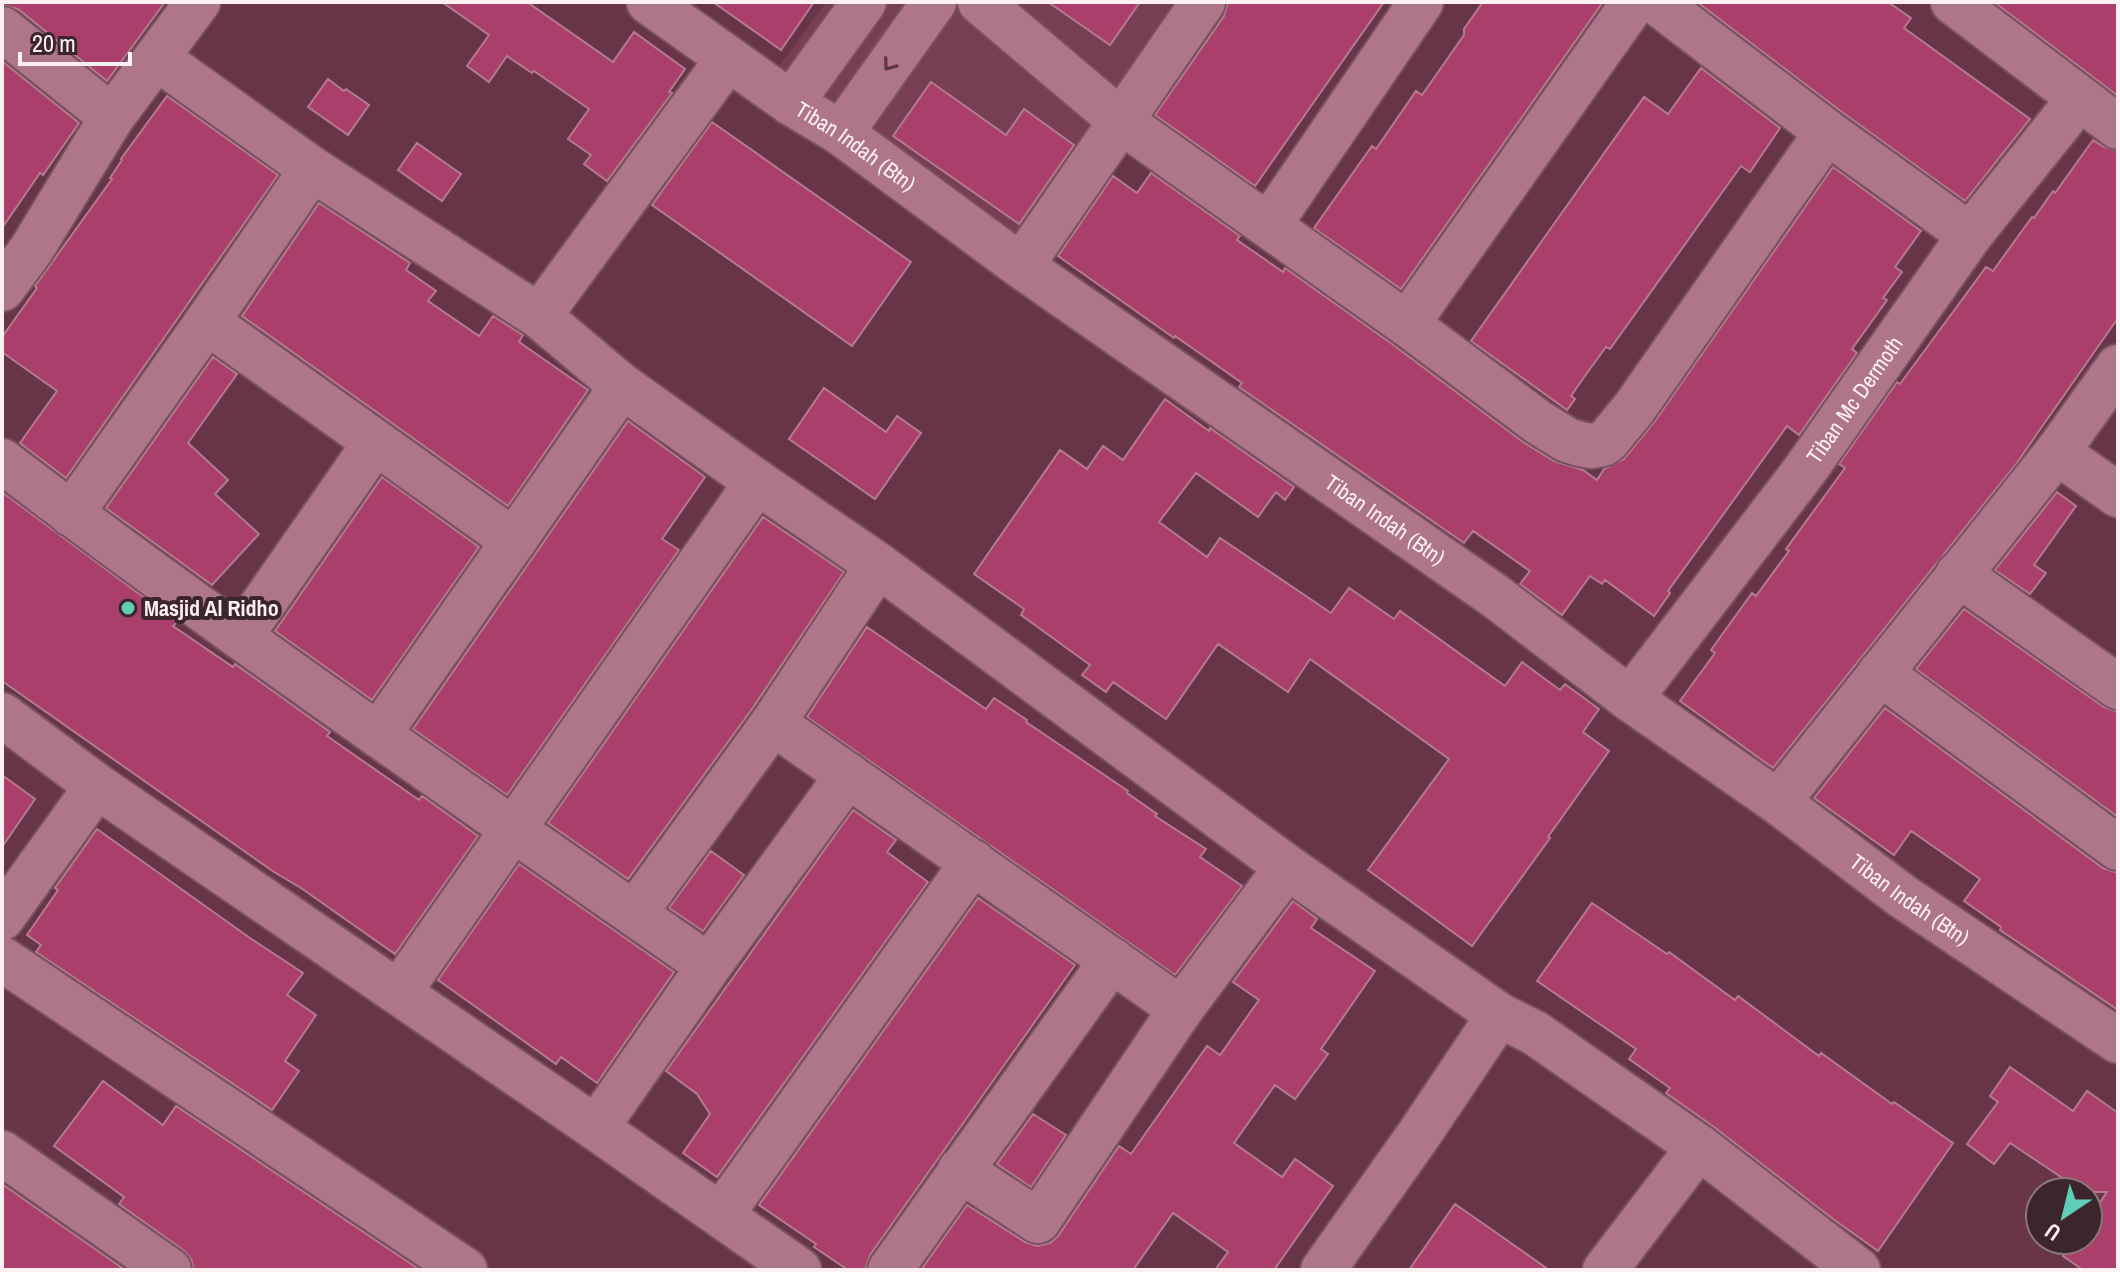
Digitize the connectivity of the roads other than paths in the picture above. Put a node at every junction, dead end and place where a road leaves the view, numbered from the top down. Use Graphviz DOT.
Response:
graph roads {
  1 [pos="198,2"];
  2 [pos="649,2"];
  3 [pos="864,2"];
  4 [pos="934,2"];
  5 [pos="980,2"];
  6 [pos="1203,2"];
  7 [pos="1421,2"];
  8 [pos="1634,2"];
  9 [pos="1656,2"];
  10 [pos="1953,2"];
  11 [pos="2,29"];
  12 [pos="157,58"];
  13 [pos="728,59"];
  14 [pos="2079,99"];
  15 [pos="791,103"];
  16 [pos="112,117"];
  17 [pos="1122,122"];
  18 [pos="2118,127"];
  19 [pos="1827,132"];
  20 [pos="841,133"];
  21 [pos="312,169"];
  22 [pos="1269,225"];
  23 [pos="1970,235"];
  24 [pos="17,239"];
  25 [pos="1021,266"];
  26 [pos="2,289"];
  27 [pos="539,316"];
  28 [pos="207,322"];
  29 [pos="1407,324"];
  30 [pos="2118,367"];
  31 [pos="622,386"];
  32 [pos="375,443"];
  33 [pos="2057,452"];
  34 [pos="2,461"];
  35 [pos="757,482"];
  36 [pos="2118,495"];
  37 [pos="71,514"];
  38 [pos="514,541"];
  39 [pos="878,565"];
  40 [pos="1958,574"];
  41 [pos="240,637"];
  42 [pos="1880,673"];
  43 [pos="2118,687"];
  44 [pos="1630,699"];
  45 [pos="2,715"];
  46 [pos="773,723"];
  47 [pos="378,735"];
  48 [pos="848,775"];
  49 [pos="97,786"];
  50 [pos="1778,802"];
  51 [pos="513,831"];
  52 [pos="2118,848"];
  53 [pos="973,862"];
  54 [pos="1287,867"];
  55 [pos="634,914"];
  56 [pos="2,918"];
  57 [pos="2,959"];
  58 [pos="1112,960"];
  59 [pos="709,966"];
  60 [pos="399,992"];
  61 [pos="1181,1009"];
  62 [pos="1499,1015"];
  63 [pos="2118,1041"];
  64 [pos="596,1128"];
  65 [pos="1699,1147"];
  66 [pos="2,1153"];
  67 [pos="960,1170"];
  68 [pos="721,1215"];
  69 [pos="169,1270"];
  70 [pos="465,1270"];
  71 [pos="799,1270"];
  72 [pos="890,1270"];
  73 [pos="1323,1270"];
  74 [pos="1605,1270"];
  75 [pos="1858,1270"];
  1 -- 12 [label="street"];
  2 -- 13 [label="street, Tiban Indah (Btn)"];
  3 -- 15 [label="street"];
  4 -- 20 [label="street, one-way"];
  5 -- 17 [label="street"];
  6 -- 17 [label="street"];
  7 -- 22 [label="street"];
  8 -- 29 [label="street"];
  9 -- 19 [label="street"];
  10 -- 14 [label="street"];
  11 -- 16 [label="street"];
  12 -- 16 [label="street"];
  12 -- 21 [label="street"];
  13 -- 15 [label="street, Tiban Indah (Btn)"];
  13 -- 27 [label="street"];
  14 -- 18 [label="street"];
  14 -- 23 [label="street, Tiban Mc Dermoth"];
  15 -- 20 [label="street, Tiban Indah (Btn)"];
  16 -- 24 [label="street"];
  17 -- 22 [label="street"];
  17 -- 25 [label="street"];
  19 -- 23 [label="street"];
  19 -- 29 [label="street"];
  20 -- 25 [label="street, Tiban Indah (Btn)"];
  21 -- 27 [label="street"];
  21 -- 28 [label="street"];
  22 -- 29 [label="street"];
  23 -- 44 [label="street, Tiban Mc Dermoth"];
  24 -- 26 [label="street"];
  25 -- 44 [label="street, Tiban Indah (Btn)"];
  27 -- 31 [label="street"];
  28 -- 32 [label="street"];
  28 -- 37 [label="street"];
  30 -- 33 [label="street"];
  31 -- 35 [label="street"];
  31 -- 38 [label="street"];
  32 -- 38 [label="street"];
  32 -- 41 [label="street"];
  33 -- 36 [label="street"];
  33 -- 40 [label="street"];
  34 -- 37 [label="street"];
  35 -- 39 [label="street"];
  35 -- 51 [label="street"];
  37 -- 41 [label="street"];
  38 -- 47 [label="street"];
  39 -- 46 [label="street"];
  39 -- 54 [label="street"];
  40 -- 42 [label="street"];
  40 -- 43 [label="street"];
  41 -- 47 [label="street"];
  42 -- 50 [label="street"];
  42 -- 52 [label="street"];
  44 -- 50 [label="street, Tiban Indah (Btn)"];
  45 -- 49 [label="street"];
  46 -- 48 [label="street"];
  46 -- 55 [label="street"];
  47 -- 51 [label="street"];
  48 -- 53 [label="street"];
  48 -- 59 [label="street"];
  49 -- 56 [label="street"];
  49 -- 60 [label="street"];
  50 -- 63 [label="street, Tiban Indah (Btn)"];
  51 -- 55 [label="street"];
  51 -- 60 [label="street"];
  53 -- 58 [label="street"];
  53 -- 68 [label="street"];
  54 -- 61 [label="street"];
  54 -- 62 [label="street"];
  55 -- 59 [label="street"];
  57 -- 70 [label="street"];
  58 -- 61 [label="street"];
  58 -- 67 [label="street"];
  59 -- 64 [label="street"];
  60 -- 64 [label="street"];
  61 -- 67 [label="street"];
  62 -- 65 [label="street"];
  62 -- 73 [label="street"];
  64 -- 68 [label="street"];
  65 -- 74 [label="street"];
  65 -- 75 [label="street"];
  66 -- 69 [label="street"];
  67 -- 72 [label="street"];
  68 -- 71 [label="street"];
}
